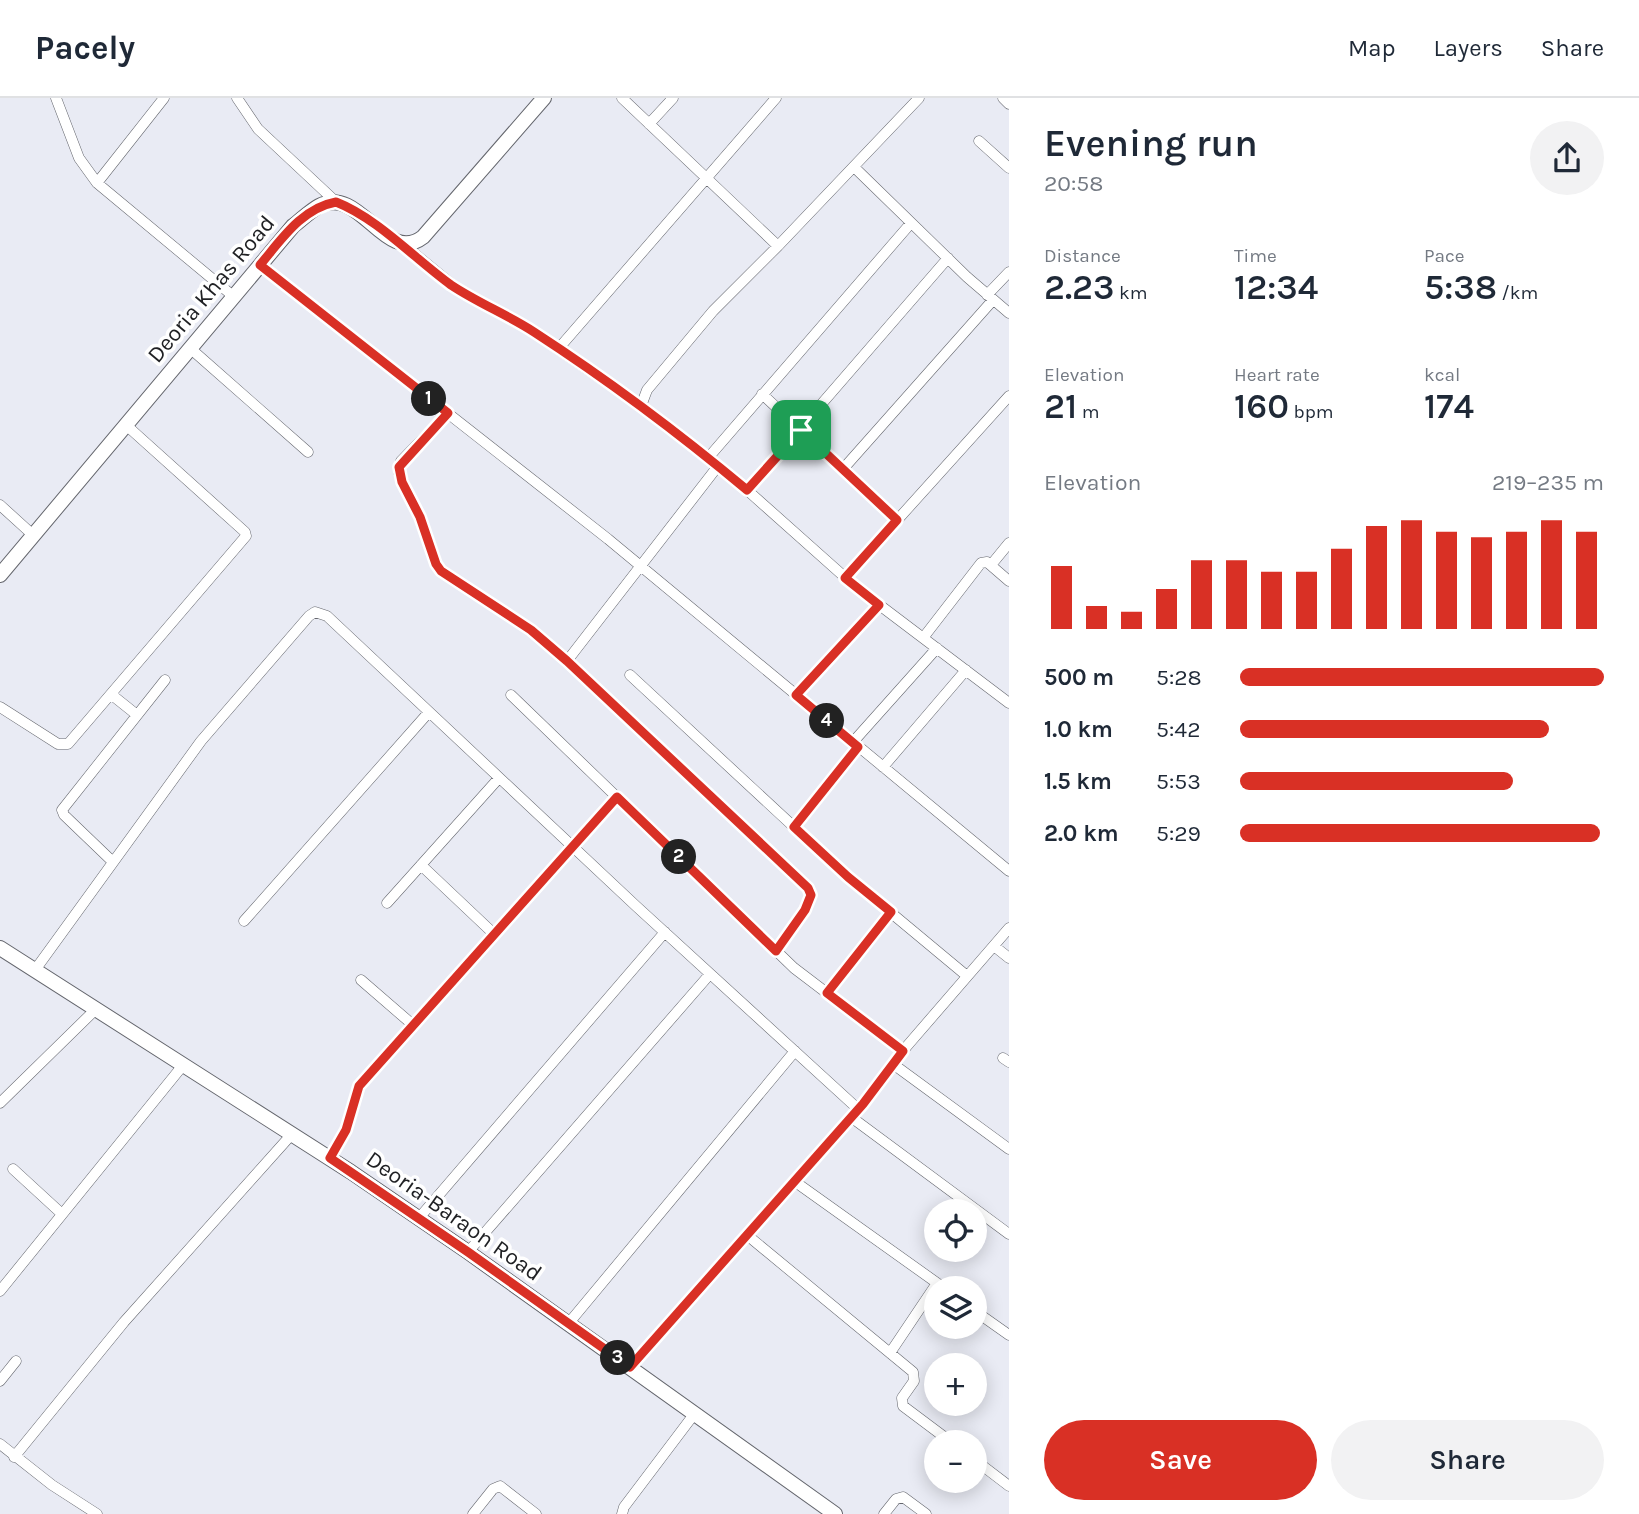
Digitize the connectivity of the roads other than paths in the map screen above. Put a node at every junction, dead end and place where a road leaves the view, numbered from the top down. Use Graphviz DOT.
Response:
graph roads {
  1 [pos="56,98"];
  2 [pos="164,98"];
  3 [pos="237,98"];
  4 [pos="544,98"];
  5 [pos="622,98"];
  6 [pos="673,98"];
  7 [pos="776,98"];
  8 [pos="919,98"];
  9 [pos="1003,98"];
  10 [pos="1009,104"];
  11 [pos="649,124"];
  12 [pos="979,141"];
  13 [pos="854,167"];
  14 [pos="1009,168"];
  15 [pos="706,178"];
  16 [pos="97,183"];
  17 [pos="336,202"];
  18 [pos="911,223"];
  19 [pos="404,245"];
  20 [pos="778,246"];
  21 [pos="948,258"];
  22 [pos="260,265"];
  23 [pos="1009,272"];
  24 [pos="233,296"];
  25 [pos="990,297"];
  26 [pos="1009,313"];
  27 [pos="559,348"];
  28 [pos="191,349"];
  29 [pos="762,394"];
  30 [pos="1009,396"];
  31 [pos="641,406"];
  32 [pos="448,413"];
  33 [pos="126,425"];
  34 [pos="801,430"];
  35 [pos="308,452"];
  36 [pos="708,458"];
  37 [pos="718,466"];
  38 [pos="843,469"];
  39 [pos="747,490"];
  40 [pos="0,505"];
  41 [pos="897,520"];
  42 [pos="33,535"];
  43 [pos="1009,543"];
  44 [pos="991,565"];
  45 [pos="641,567"];
  46 [pos="0,575"];
  47 [pos="845,578"];
  48 [pos="1009,581"];
  49 [pos="879,605"];
  50 [pos="923,638"];
  51 [pos="937,648"];
  52 [pos="567,661"];
  53 [pos="966,670"];
  54 [pos="630,675"];
  55 [pos="165,680"];
  56 [pos="111,695"];
  57 [pos="511,695"];
  58 [pos="796,695"];
  59 [pos="1009,703"];
  60 [pos="0,707"];
  61 [pos="429,712"];
  62 [pos="137,715"];
  63 [pos="856,744"];
  64 [pos="883,767"];
  65 [pos="499,778"];
  66 [pos="617,797"];
  67 [pos="794,827"];
  68 [pos="572,846"];
  69 [pos="113,862"];
  70 [pos="421,865"];
  71 [pos="1009,871"];
  72 [pos="387,904"];
  73 [pos="891,912"];
  74 [pos="244,921"];
  75 [pos="1009,928"];
  76 [pos="665,932"];
  77 [pos="494,934"];
  78 [pos="994,946"];
  79 [pos="0,948"];
  80 [pos="776,951"];
  81 [pos="1009,958"];
  82 [pos="35,970"];
  83 [pos="710,974"];
  84 [pos="967,976"];
  85 [pos="361,980"];
  86 [pos="827,993"];
  87 [pos="96,1009"];
  88 [pos="413,1025"];
  89 [pos="795,1051"];
  90 [pos="903,1051"];
  91 [pos="184,1064"];
  92 [pos="893,1064"];
  93 [pos="0,1103"];
  94 [pos="854,1113"];
  95 [pos="292,1134"];
  96 [pos="1009,1149"];
  97 [pos="330,1158"];
  98 [pos="13,1169"];
  99 [pos="794,1181"];
  100 [pos="62,1214"];
  101 [pos="419,1218"];
  102 [pos="1009,1234"];
  103 [pos="747,1235"];
  104 [pos="468,1252"];
  105 [pos="926,1276"];
  106 [pos="2,1284"];
  107 [pos="924,1307"];
  108 [pos="987,1319"];
  109 [pos="568,1324"];
  110 [pos="1009,1335"];
  111 [pos="890,1353"];
  112 [pos="16,1361"];
  113 [pos="630,1367"];
  114 [pos="0,1381"];
  115 [pos="695,1413"];
  116 [pos="935,1430"];
  117 [pos="0,1444"];
  118 [pos="14,1457"];
  119 [pos="987,1469"];
  120 [pos="1009,1486"];
  121 [pos="97,1514"];
  122 [pos="473,1514"];
  123 [pos="536,1514"];
  124 [pos="622,1514"];
  125 [pos="835,1514"];
  126 [pos="884,1514"];
  127 [pos="926,1514"];
  1 -- 16 [label="street"];
  2 -- 16 [label="street"];
  3 -- 17 [label="street"];
  4 -- 19 [label="street"];
  5 -- 11 [label="street"];
  6 -- 11 [label="street"];
  7 -- 15 [label="street"];
  8 -- 13 [label="street"];
  9 -- 10 [label="street"];
  11 -- 15 [label="street"];
  12 -- 14 [label="street"];
  13 -- 18 [label="street"];
  13 -- 20 [label="street"];
  15 -- 20 [label="street"];
  15 -- 27 [label="street"];
  16 -- 24 [label="street"];
  17 -- 19 [label="street"];
  17 -- 22 [label="street, Deoria Khas Road"];
  18 -- 21 [label="street"];
  18 -- 29 [label="street"];
  19 -- 27 [label="street"];
  20 -- 31 [label="street"];
  21 -- 25 [label="street"];
  21 -- 34 [label="street"];
  22 -- 24 [label="street, Deoria Khas Road"];
  22 -- 32 [label="street"];
  23 -- 25 [label="street"];
  24 -- 28 [label="street, Deoria Khas Road"];
  25 -- 26 [label="street"];
  25 -- 38 [label="street"];
  27 -- 31 [label="street"];
  28 -- 33 [label="street, Deoria Khas Road"];
  28 -- 35 [label="street"];
  29 -- 34 [label="street"];
  29 -- 36 [label="street"];
  30 -- 41 [label="street"];
  31 -- 36 [label="street"];
  32 -- 45 [label="street"];
  32 -- 52 [label="street"];
  33 -- 42 [label="street, Deoria Khas Road"];
  33 -- 56 [label="street"];
  34 -- 38 [label="street"];
  34 -- 39 [label="street"];
  36 -- 37 [label="street"];
  37 -- 39 [label="street"];
  37 -- 45 [label="street"];
  38 -- 41 [label="street"];
  39 -- 47 [label="street"];
  40 -- 42 [label="street"];
  41 -- 47 [label="street"];
  42 -- 46 [label="street, Deoria Khas Road"];
  43 -- 44 [label="street"];
  44 -- 48 [label="street"];
  44 -- 50 [label="street"];
  45 -- 52 [label="street"];
  45 -- 58 [label="street"];
  47 -- 49 [label="street"];
  49 -- 50 [label="street"];
  49 -- 58 [label="street"];
  50 -- 51 [label="street"];
  51 -- 53 [label="street"];
  51 -- 63 [label="street"];
  52 -- 80 [label="street"];
  53 -- 59 [label="street"];
  53 -- 64 [label="street"];
  54 -- 67 [label="street"];
  55 -- 62 [label="street"];
  56 -- 60 [label="street"];
  56 -- 62 [label="street"];
  57 -- 66 [label="street"];
  58 -- 63 [label="street"];
  61 -- 65 [label="street"];
  61 -- 69 [label="street"];
  61 -- 74 [label="street"];
  62 -- 69 [label="street"];
  63 -- 64 [label="street"];
  63 -- 67 [label="street"];
  64 -- 71 [label="street"];
  65 -- 68 [label="street"];
  65 -- 70 [label="street"];
  66 -- 68 [label="street"];
  66 -- 80 [label="street"];
  67 -- 73 [label="street"];
  68 -- 76 [label="street"];
  68 -- 77 [label="street"];
  69 -- 82 [label="street"];
  70 -- 72 [label="street"];
  70 -- 77 [label="street"];
  73 -- 84 [label="street"];
  73 -- 86 [label="street"];
  75 -- 78 [label="street"];
  76 -- 83 [label="street"];
  76 -- 101 [label="street"];
  77 -- 88 [label="street"];
  78 -- 81 [label="street"];
  78 -- 84 [label="street"];
  79 -- 82 [label="street, Deoria-Baraon Road"];
  80 -- 86 [label="street"];
  82 -- 87 [label="street, Deoria-Baraon Road"];
  83 -- 89 [label="street"];
  83 -- 104 [label="street"];
  84 -- 90 [label="street"];
  85 -- 88 [label="street"];
  86 -- 90 [label="street"];
  87 -- 91 [label="street, Deoria-Baraon Road"];
  87 -- 93 [label="street"];
  88 -- 97 [label="street"];
  89 -- 94 [label="street"];
  89 -- 109 [label="street"];
  90 -- 92 [label="street"];
  91 -- 95 [label="street, Deoria-Baraon Road"];
  91 -- 100 [label="street"];
  92 -- 94 [label="street"];
  92 -- 96 [label="street"];
  94 -- 99 [label="street"];
  94 -- 102 [label="street"];
  95 -- 97 [label="street, Deoria-Baraon Road"];
  95 -- 118 [label="street"];
  97 -- 101 [label="street, Deoria-Baraon Road"];
  98 -- 100 [label="street"];
  99 -- 103 [label="street"];
  99 -- 105 [label="street"];
  100 -- 106 [label="street"];
  101 -- 104 [label="street, Deoria-Baraon Road"];
  103 -- 111 [label="street"];
  103 -- 113 [label="street"];
  104 -- 109 [label="street, Deoria-Baraon Road"];
  107 -- 111 [label="street"];
  108 -- 110 [label="street"];
  109 -- 113 [label="street, Deoria-Baraon Road"];
  111 -- 116 [label="street"];
  112 -- 114 [label="street"];
  113 -- 115 [label="street, Deoria-Baraon Road"];
  115 -- 124 [label="street"];
  115 -- 125 [label="street, Deoria-Baraon Road"];
  117 -- 118 [label="street"];
  118 -- 121 [label="street"];
  119 -- 120 [label="street"];
  122 -- 123 [label="street"];
  126 -- 127 [label="street"];
}
